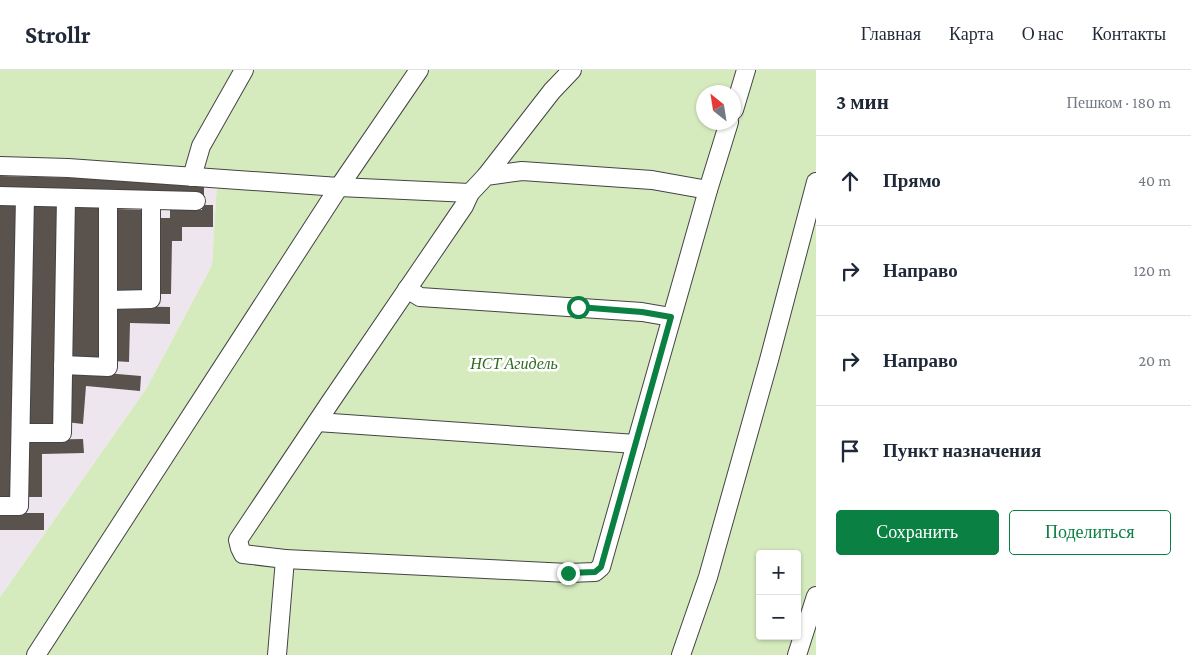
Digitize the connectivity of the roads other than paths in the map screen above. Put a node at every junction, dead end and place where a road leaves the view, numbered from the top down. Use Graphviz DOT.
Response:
graph roads {
  1 [pos="244,70"];
  2 [pos="419,70"];
  3 [pos="572,70"];
  4 [pos="746,70"];
  5 [pos="741,87"];
  6 [pos="727,130"];
  7 [pos="0,166"];
  8 [pos="486,176"];
  9 [pos="192,177"];
  10 [pos="816,182"];
  11 [pos="338,187"];
  12 [pos="708,190"];
  13 [pos="470,193"];
  14 [pos="0,196"];
  15 [pos="25,197"];
  16 [pos="66,198"];
  17 [pos="108,199"];
  18 [pos="151,200"];
  19 [pos="196,201"];
  20 [pos="407,289"];
  21 [pos="108,300"];
  22 [pos="671,317"];
  23 [pos="63,365"];
  24 [pos="317,422"];
  25 [pos="20,433"];
  26 [pos="636,444"];
  27 [pos="0,506"];
  28 [pos="285,559"];
  29 [pos="816,596"];
  30 [pos="36,655"];
  31 [pos="277,655"];
  32 [pos="681,655"];
  33 [pos="797,655"];
  1 -- 9 [label="lane"];
  2 -- 11 [label="lane"];
  3 -- 8 [label="lane"];
  4 -- 5 [label="lane"];
  6 -- 12 [label="lane"];
  7 -- 9 [label="lane"];
  8 -- 12 [label="lane"];
  8 -- 13 [label="lane"];
  9 -- 11 [label="lane"];
  10 -- 32 [label="lane"];
  11 -- 13 [label="lane"];
  11 -- 30 [label="lane"];
  12 -- 22 [label="lane"];
  13 -- 20 [label="lane"];
  14 -- 15 [label="lane"];
  15 -- 16 [label="lane"];
  15 -- 25 [label="lane"];
  16 -- 17 [label="lane"];
  16 -- 23 [label="lane"];
  17 -- 18 [label="lane"];
  17 -- 21 [label="lane"];
  18 -- 19 [label="lane"];
  18 -- 21 [label="lane"];
  20 -- 22 [label="lane"];
  20 -- 24 [label="lane"];
  21 -- 23 [label="lane"];
  22 -- 26 [label="lane"];
  23 -- 25 [label="lane"];
  24 -- 26 [label="lane"];
  24 -- 28 [label="lane"];
  25 -- 27 [label="lane"];
  26 -- 28 [label="lane"];
  28 -- 31 [label="lane"];
  29 -- 33 [label="lane"];
}
